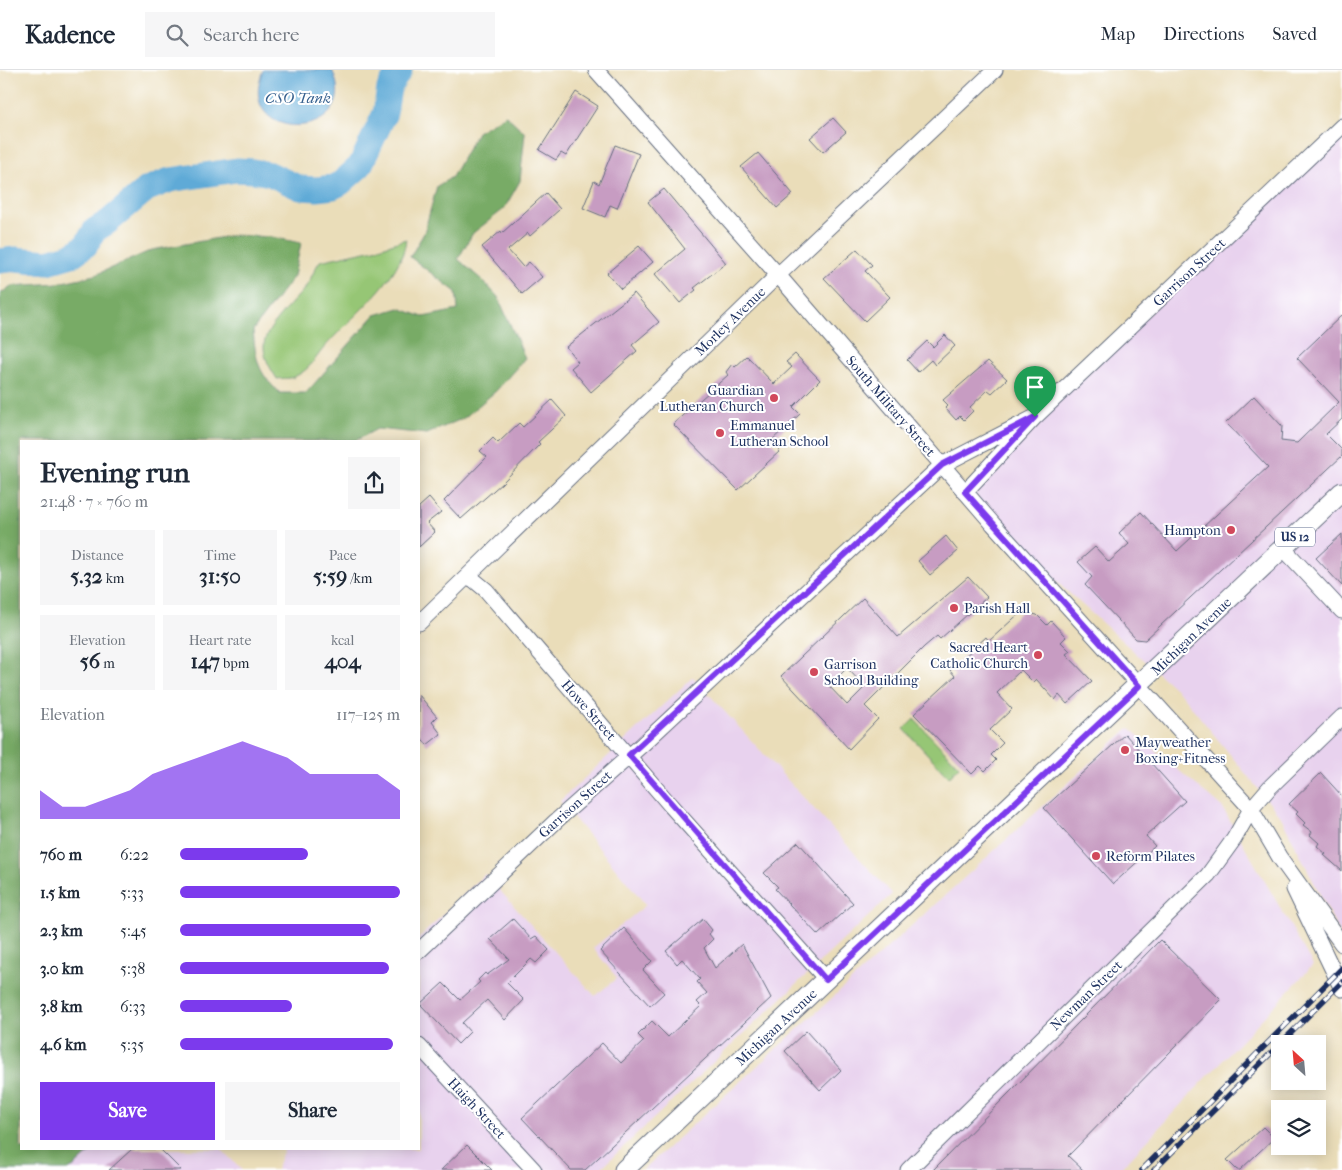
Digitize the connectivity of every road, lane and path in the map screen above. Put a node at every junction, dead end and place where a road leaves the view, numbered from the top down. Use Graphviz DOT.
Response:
graph roads {
  1 [pos="596,70"];
  2 [pos="992,71"];
  3 [pos="1342,126"];
  4 [pos="778,275"];
  5 [pos="1035,417"];
  6 [pos="942,465"];
  7 [pos="965,492"];
  8 [pos="1342,492"];
  9 [pos="1283,548"];
  10 [pos="469,576"];
  11 [pos="1342,611"];
  12 [pos="420,623"];
  13 [pos="1139,686"];
  14 [pos="1342,717"];
  15 [pos="629,755"];
  16 [pos="1251,809"];
  17 [pos="1280,858"];
  18 [pos="1342,944"];
  19 [pos="420,951"];
  20 [pos="826,980"];
  21 [pos="1342,989"];
  22 [pos="420,1047"];
  23 [pos="534,1170"];
  24 [pos="624,1170"];
  25 [pos="908,1170"];
  1 -- 4 [label="street, South Military Street"];
  2 -- 4 [label="street, Morley Avenue"];
  3 -- 5 [label="street, Garrison Street"];
  4 -- 6 [label="street, South Military Street"];
  4 -- 10 [label="street, Morley Avenue"];
  5 -- 6 [label="street, Garrison Street"];
  5 -- 7 [label="street, Garrison Street"];
  6 -- 7 [label="street, South Military Street"];
  6 -- 15 [label="street, Garrison Street"];
  7 -- 13 [label="street, South Military Street"];
  8 -- 9 [label="main road, Michigan Avenue / US 12"];
  9 -- 11 [label="street"];
  9 -- 13 [label="main road, Michigan Avenue / US 12"];
  10 -- 12 [label="street, Morley Avenue"];
  10 -- 15 [label="street, Howe Street"];
  13 -- 16 [label="street, South Military Street"];
  13 -- 20 [label="main road, Michigan Avenue / US 12"];
  14 -- 16 [label="street, Newman Street"];
  15 -- 19 [label="street, Garrison Street"];
  15 -- 20 [label="street, Howe Street"];
  16 -- 17 [label="street, South Military Street"];
  16 -- 25 [label="street, Newman Street"];
  17 -- 18 [label="street, South Military Street"];
  17 -- 21 [label="street, South Military Street"];
  20 -- 24 [label="main road, Michigan Avenue / US 12"];
  22 -- 23 [label="street, Haigh Street"];
}
